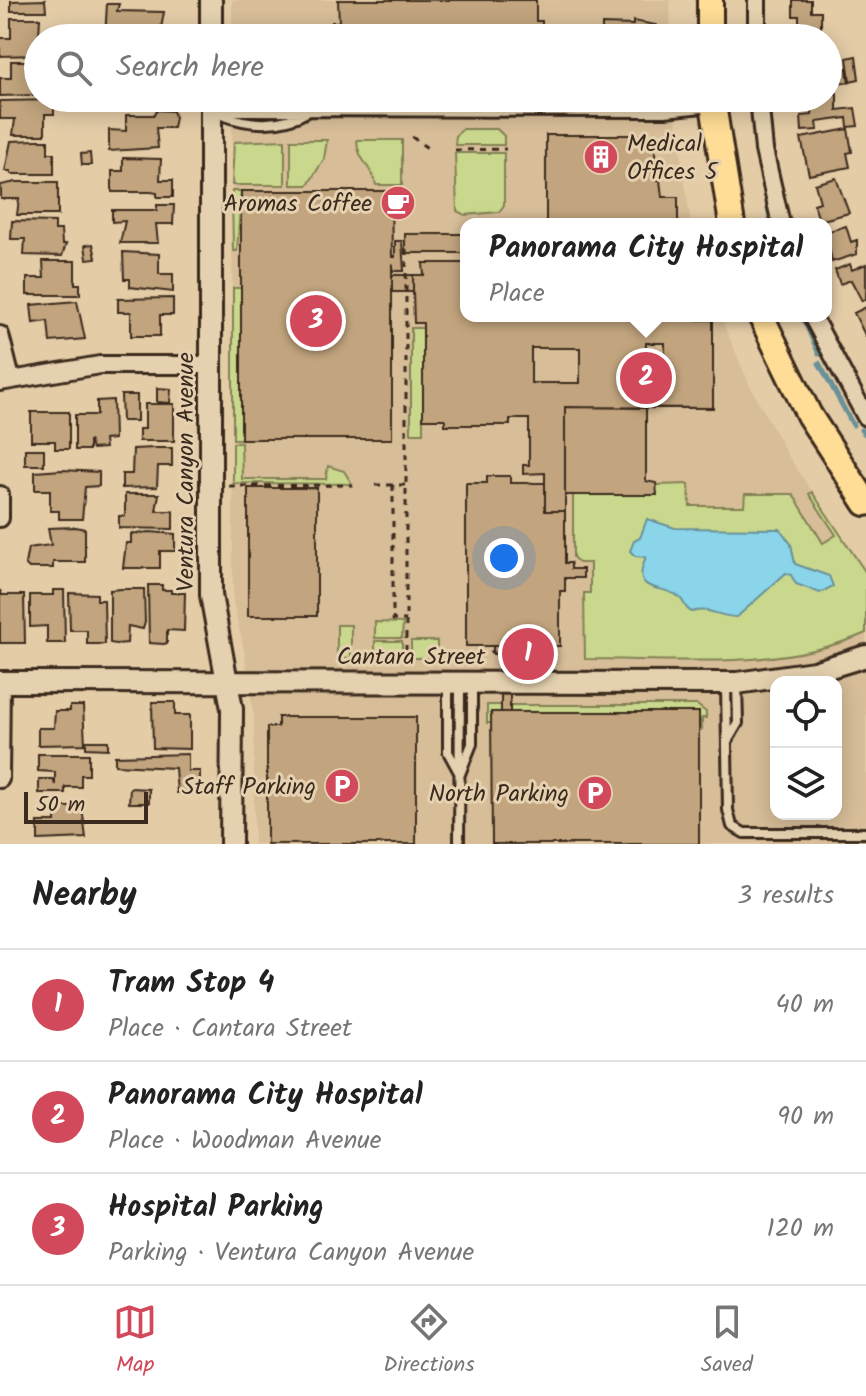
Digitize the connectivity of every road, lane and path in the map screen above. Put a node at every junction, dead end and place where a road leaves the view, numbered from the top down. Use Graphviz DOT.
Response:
graph roads {
  1 [pos="211,0"];
  2 [pos="710,0"];
  3 [pos="757,0"];
  4 [pos="211,24"];
  5 [pos="710,24"];
  6 [pos="757,24"];
  7 [pos="211,112"];
  8 [pos="225,112"];
  9 [pos="307,112"];
  10 [pos="714,112"];
  11 [pos="760,112"];
  12 [pos="412,137"];
  13 [pos="506,149"];
  14 [pos="430,150"];
  15 [pos="455,150"];
  16 [pos="731,218"];
  17 [pos="780,218"];
  18 [pos="406,243"];
  19 [pos="764,322"];
  20 [pos="815,322"];
  21 [pos="0,335"];
  22 [pos="210,365"];
  23 [pos="6,381"];
  24 [pos="866,417"];
  25 [pos="353,485"];
  26 [pos="375,485"];
  27 [pos="393,485"];
  28 [pos="406,485"];
  29 [pos="229,486"];
  30 [pos="0,495"];
  31 [pos="866,503"];
  32 [pos="0,518"];
  33 [pos="406,620"];
  34 [pos="521,646"];
  35 [pos="493,652"];
  36 [pos="866,656"];
  37 [pos="406,663"];
  38 [pos="521,663"];
  39 [pos="465,677"];
  40 [pos="0,682"];
  41 [pos="226,683"];
  42 [pos="732,683"];
  43 [pos="460,774"];
  44 [pos="0,779"];
  45 [pos="866,833"];
  46 [pos="231,844"];
  47 [pos="459,844"];
  1 -- 4 [label="street"];
  2 -- 5 [label="main road"];
  3 -- 6 [label="street"];
  7 -- 22 [label="street, Ventura Canyon Avenue"];
  8 -- 9 [label="lane"];
  10 -- 16 [label="main road"];
  11 -- 17 [label="street"];
  12 -- 14 [label="path"];
  13 -- 15 [label="path"];
  18 -- 28 [label="path"];
  19 -- 31 [label="main road"];
  20 -- 24 [label="street"];
  21 -- 23 [label="street"];
  22 -- 23 [label="street"];
  22 -- 41 [label="street, Ventura Canyon Avenue"];
  25 -- 29 [label="path"];
  26 -- 27 [label="path"];
  27 -- 28 [label="path"];
  27 -- 33 [label="path"];
  28 -- 33 [label="path"];
  30 -- 32 [label="street"];
  33 -- 37 [label="path"];
  34 -- 38 [label="path"];
  35 -- 39 [label="path"];
  36 -- 42 [label="street, Cantara Street"];
  39 -- 41 [label="street, Cantara Street"];
  39 -- 42 [label="street, Cantara Street"];
  39 -- 43 [label="lane"];
  39 -- 43 [label="lane"];
  40 -- 41 [label="street, Cantara Street"];
  40 -- 44 [label="street"];
  41 -- 46 [label="street, Ventura Canyon Avenue"];
  42 -- 45 [label="lane"];
  43 -- 47 [label="lane"];
}
